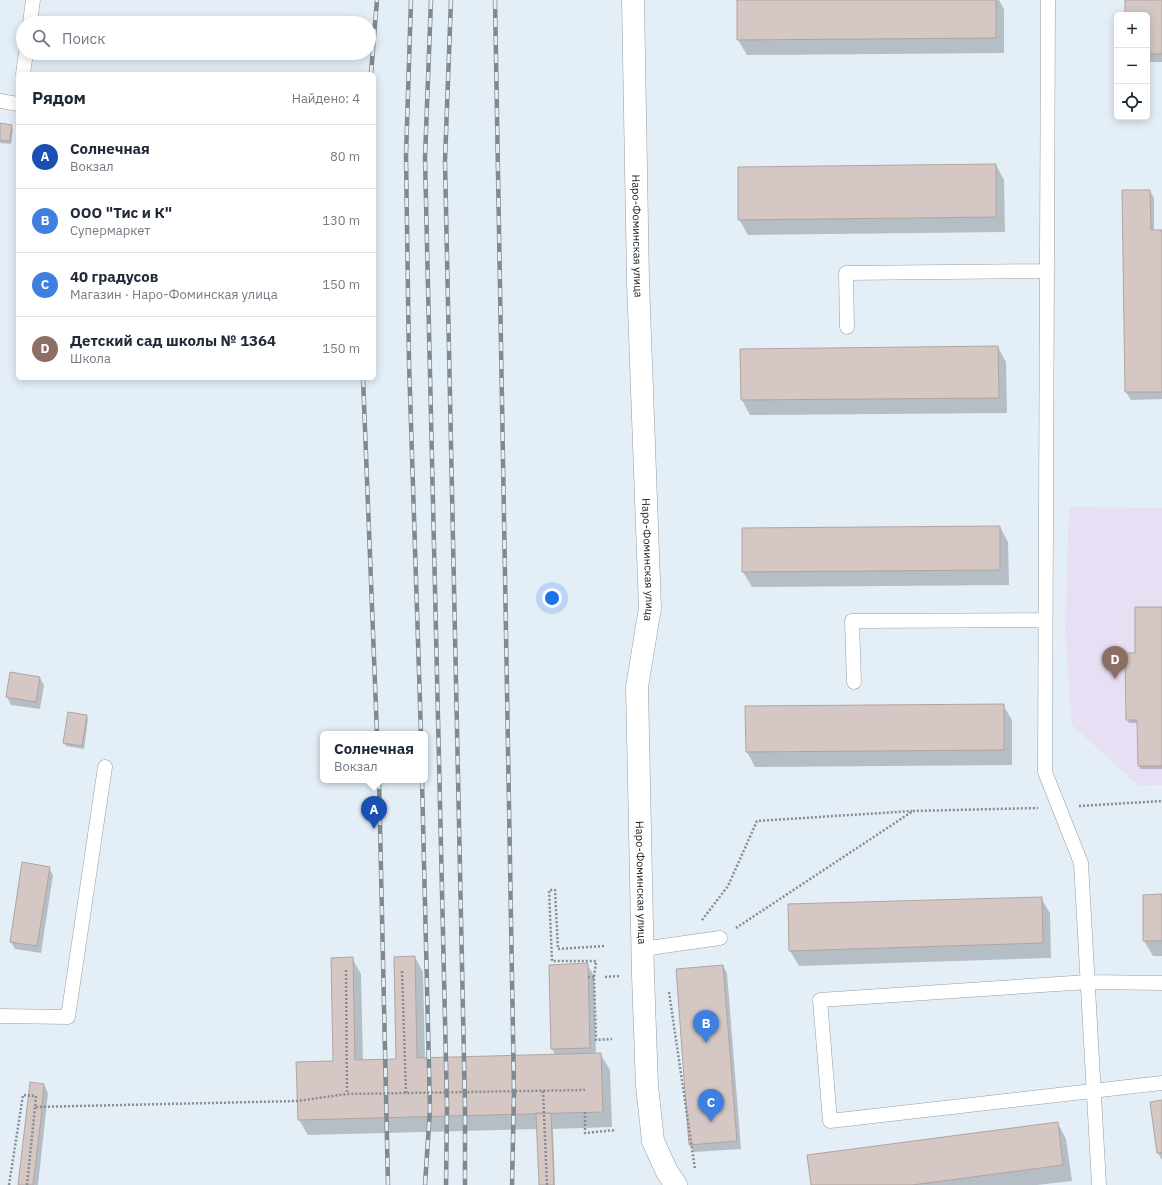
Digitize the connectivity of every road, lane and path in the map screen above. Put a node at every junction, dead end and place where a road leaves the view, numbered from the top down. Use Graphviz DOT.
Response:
graph roads {
  1 [pos="33,0"];
  2 [pos="633,0"];
  3 [pos="1048,0"];
  4 [pos="31,16"];
  5 [pos="25,60"];
  6 [pos="23,72"];
  7 [pos="0,101"];
  8 [pos="16,104"];
  9 [pos="1047,271"];
  10 [pos="847,327"];
  11 [pos="1045,620"];
  12 [pos="854,682"];
  13 [pos="105,767"];
  14 [pos="1162,801"];
  15 [pos="1059,808"];
  16 [pos="913,811"];
  17 [pos="700,923"];
  18 [pos="720,938"];
  19 [pos="604,946"];
  20 [pos="642,949"];
  21 [pos="346,970"];
  22 [pos="402,971"];
  23 [pos="619,976"];
  24 [pos="588,977"];
  25 [pos="594,977"];
  26 [pos="605,977"];
  27 [pos="1088,982"];
  28 [pos="1162,983"];
  29 [pos="669,990"];
  30 [pos="0,1016"];
  31 [pos="612,1039"];
  32 [pos="1162,1083"];
  33 [pos="585,1090"];
  34 [pos="543,1091"];
  35 [pos="1094,1092"];
  36 [pos="406,1093"];
  37 [pos="347,1094"];
  38 [pos="35,1107"];
  39 [pos="585,1112"];
  40 [pos="616,1130"];
  41 [pos="696,1177"];
  42 [pos="9,1185"];
  43 [pos="27,1185"];
  44 [pos="547,1185"];
  45 [pos="676,1185"];
  46 [pos="1099,1185"];
  1 -- 4 [label="lane"];
  2 -- 20 [label="street, Наро-Фоминская улица"];
  3 -- 9 [label="lane"];
  5 -- 6 [label="lane"];
  7 -- 8 [label="lane"];
  9 -- 10 [label="lane"];
  9 -- 11 [label="lane"];
  11 -- 12 [label="lane"];
  11 -- 15 [label="lane"];
  13 -- 30 [label="lane"];
  14 -- 15 [label="path"];
  15 -- 16 [label="path"];
  15 -- 27 [label="lane"];
  16 -- 17 [label="path"];
  16 -- 18 [label="path"];
  18 -- 20 [label="lane"];
  19 -- 25 [label="path"];
  20 -- 45 [label="street, Наро-Фоминская улица"];
  21 -- 37 [label="path"];
  22 -- 36 [label="path"];
  23 -- 26 [label="path"];
  24 -- 25 [label="path"];
  25 -- 31 [label="path"];
  27 -- 28 [label="lane"];
  27 -- 35 [label="lane"];
  27 -- 35 [label="lane"];
  29 -- 41 [label="path"];
  32 -- 35 [label="lane"];
  33 -- 34 [label="path, bridge"];
  34 -- 36 [label="path, bridge"];
  34 -- 44 [label="path"];
  35 -- 46 [label="lane"];
  36 -- 37 [label="path, bridge"];
  37 -- 38 [label="path, bridge"];
  38 -- 42 [label="path, bridge"];
  38 -- 43 [label="path"];
  39 -- 40 [label="path"];
}
